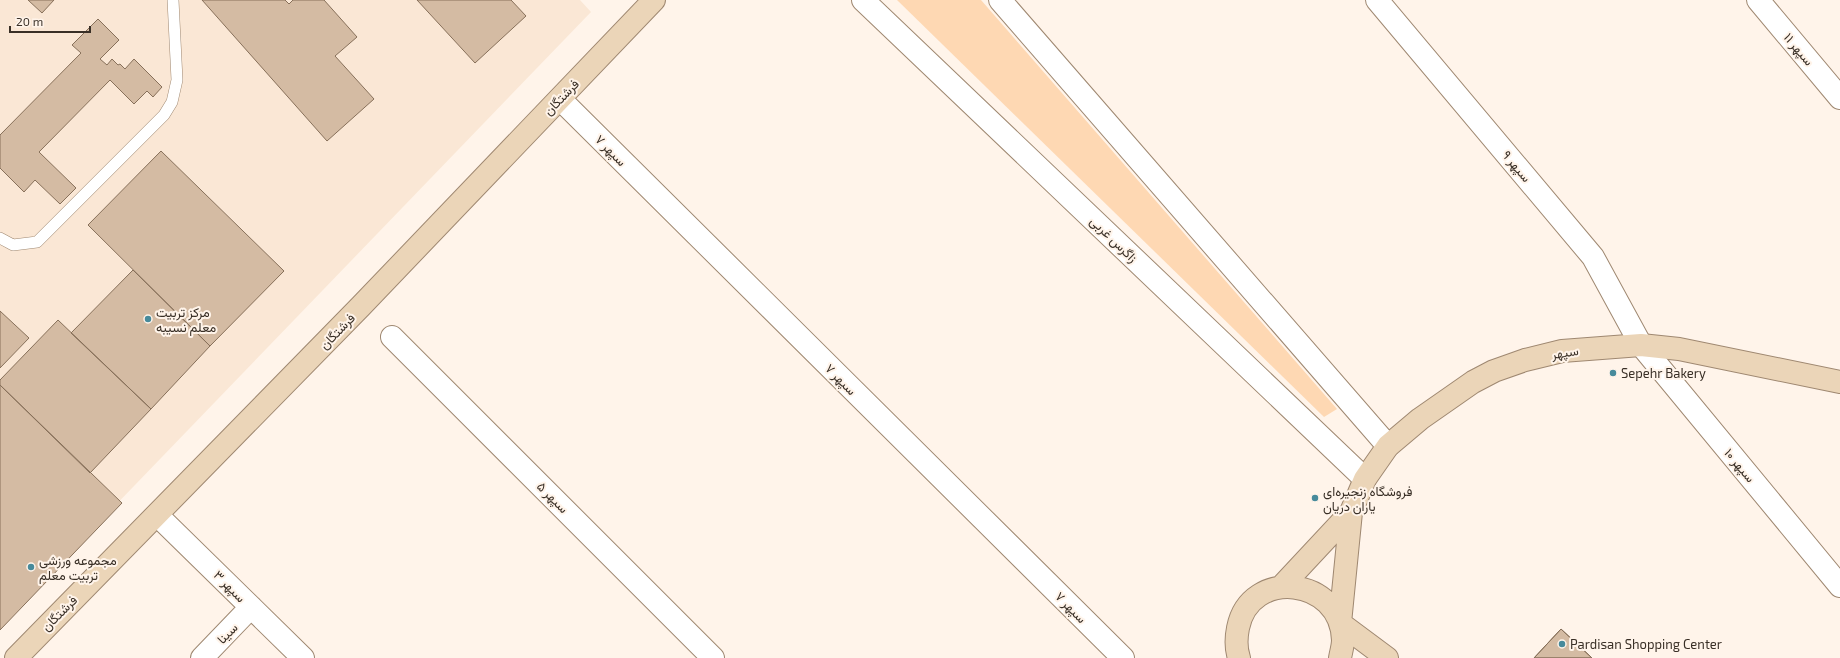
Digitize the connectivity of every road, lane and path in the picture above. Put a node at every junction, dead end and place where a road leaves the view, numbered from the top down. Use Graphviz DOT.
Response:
graph roads {
  1 [pos="173,0"];
  2 [pos="654,0"];
  3 [pos="863,0"];
  4 [pos="1000,0"];
  5 [pos="1376,0"];
  6 [pos="1758,0"];
  7 [pos="1840,98"];
  8 [pos="560,99"];
  9 [pos="0,238"];
  10 [pos="392,337"];
  11 [pos="1640,345"];
  12 [pos="1840,382"];
  13 [pos="1388,446"];
  14 [pos="1365,479"];
  15 [pos="1351,512"];
  16 [pos="157,514"];
  17 [pos="1840,586"];
  18 [pos="1281,587"];
  19 [pos="251,607"];
  20 [pos="1340,623"];
  21 [pos="16,658"];
  22 [pos="202,658"];
  23 [pos="303,658"];
  24 [pos="713,658"];
  25 [pos="1123,658"];
  26 [pos="1239,658"];
  27 [pos="1340,658"];
  28 [pos="1387,658"];
  1 -- 9 [label="lane"];
  2 -- 8 [label="street, فرشتگان"];
  3 -- 14 [label="street, زاگرس غربی"];
  4 -- 13 [label="street"];
  5 -- 11 [label="street, سپهر ۹"];
  6 -- 7 [label="street, سپهر ۱۱"];
  8 -- 16 [label="street, فرشتگان"];
  8 -- 25 [label="street, سپهر ۷"];
  10 -- 24 [label="street, سپهر ۵"];
  11 -- 12 [label="street, سپهر"];
  11 -- 13 [label="street, سپهر"];
  11 -- 17 [label="street, سپهر ۱۰"];
  13 -- 14 [label="street, سپهر"];
  14 -- 15 [label="street, سپهر"];
  15 -- 18 [label="street"];
  15 -- 20 [label="street"];
  16 -- 19 [label="street, سپهر ۳"];
  16 -- 21 [label="street, فرشتگان"];
  18 -- 20 [label="street"];
  18 -- 26 [label="street"];
  19 -- 22 [label="street, سینا"];
  19 -- 23 [label="street, سپهر ۳"];
  20 -- 27 [label="street"];
  20 -- 28 [label="street"];
}
